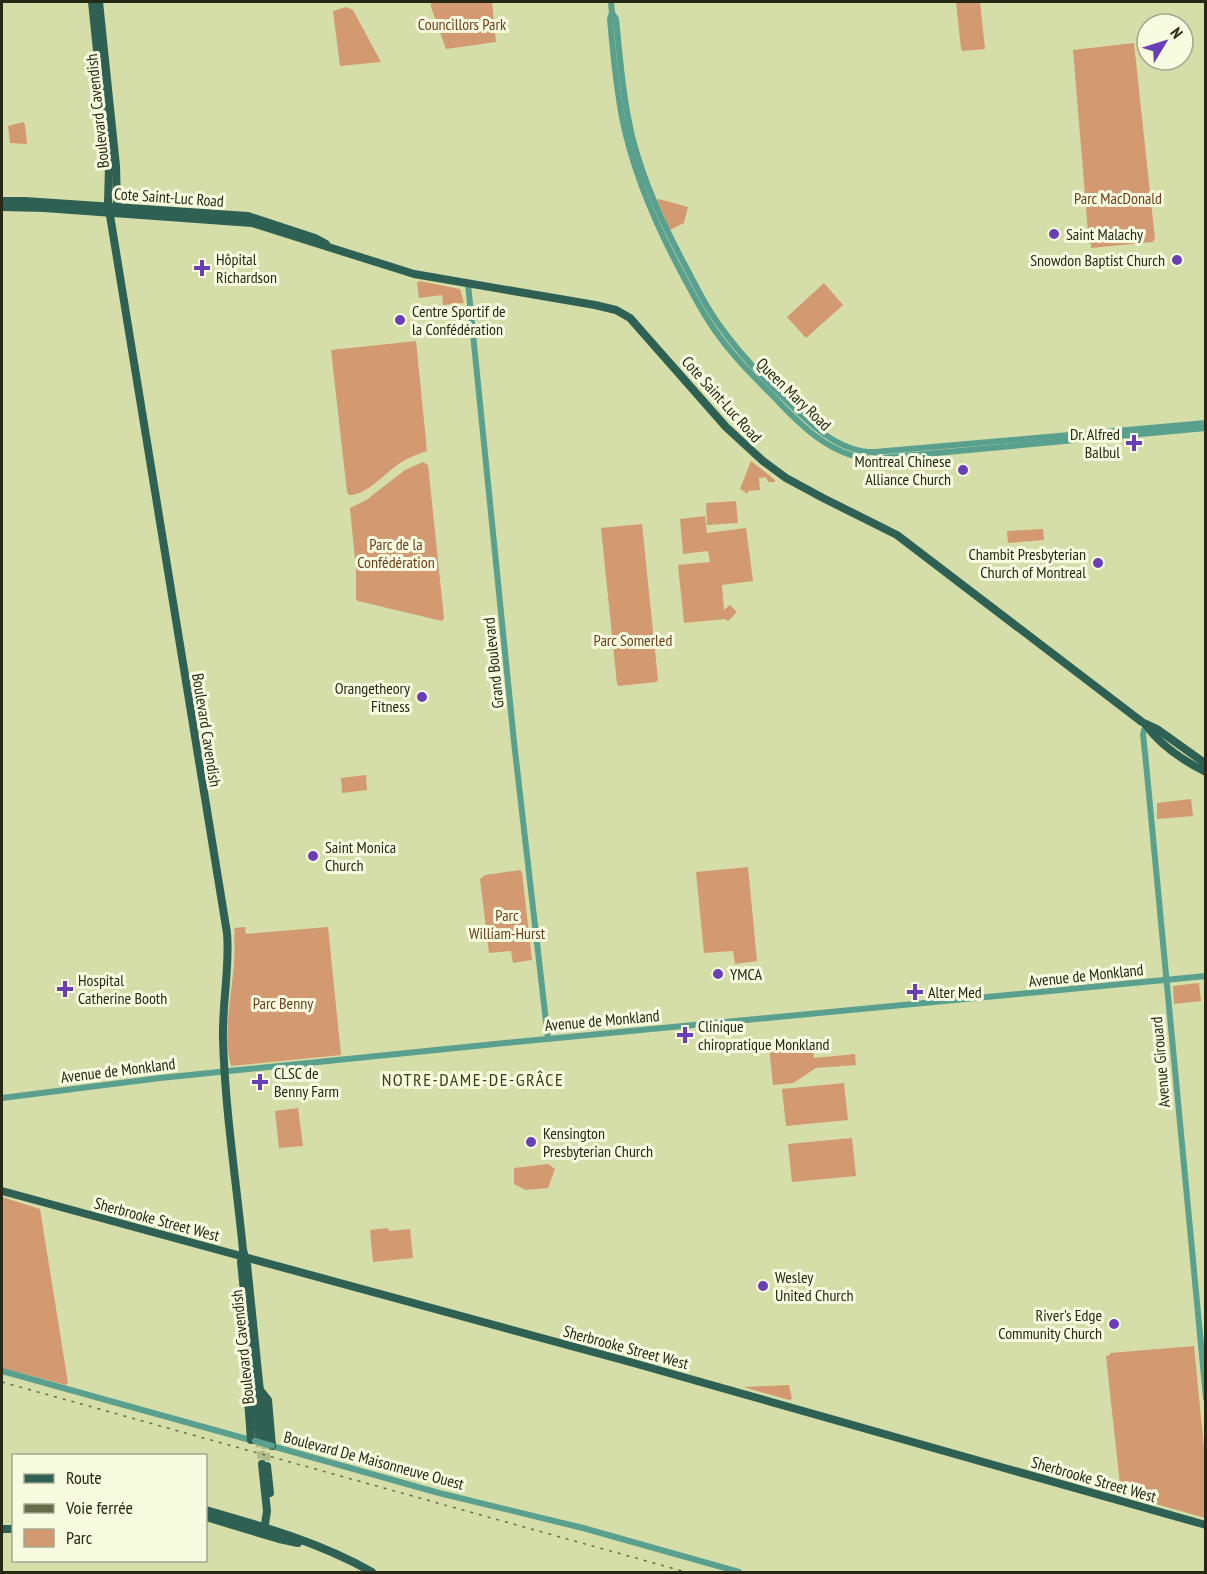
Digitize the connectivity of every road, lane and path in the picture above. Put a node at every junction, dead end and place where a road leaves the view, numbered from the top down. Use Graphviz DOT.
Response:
graph roads {
  1 [pos="92,2"];
  2 [pos="99,2"];
  3 [pos="611,2"];
  4 [pos="612,13"];
  5 [pos="2,201"];
  6 [pos="2,207"];
  7 [pos="112,211"];
  8 [pos="468,284"];
  9 [pos="1206,423"];
  10 [pos="1206,428"];
  11 [pos="1146,724"];
  12 [pos="1206,764"];
  13 [pos="1206,772"];
  14 [pos="1206,976"];
  15 [pos="1166,980"];
  16 [pos="548,1039"];
  17 [pos="225,1071"];
  18 [pos="2,1098"];
  19 [pos="2,1191"];
  20 [pos="243,1254"];
  21 [pos="1203,1341"];
  22 [pos="2,1371"];
  23 [pos="257,1391"];
  24 [pos="1206,1398"];
  25 [pos="260,1442"];
  26 [pos="264,1465"];
  27 [pos="207,1510"];
  28 [pos="207,1516"];
  29 [pos="1206,1525"];
  30 [pos="267,1532"];
  31 [pos="372,1572"];
  32 [pos="739,1572"];
  1 -- 7 [label="main road, Boulevard Cavendish"];
  2 -- 7 [label="main road, Boulevard Cavendish"];
  3 -- 4 [label="street, Queen Mary Road"];
  4 -- 9 [label="street, Queen Mary Road"];
  4 -- 10 [label="street, Queen Mary Road"];
  5 -- 7 [label="main road, Cote Saint-Luc Road"];
  6 -- 7 [label="main road, Cote Saint-Luc Road"];
  7 -- 8 [label="main road, Cote Saint-Luc Road"];
  7 -- 17 [label="main road, Boulevard Cavendish"];
  8 -- 11 [label="main road, Cote Saint-Luc Road"];
  8 -- 16 [label="street, Grand Boulevard"];
  11 -- 12 [label="main road, Cote Saint-Luc Road"];
  11 -- 13 [label="main road, Cote Saint-Luc Road"];
  11 -- 15 [label="street, Avenue Girouard"];
  14 -- 15 [label="street, Avenue de Monkland"];
  15 -- 16 [label="street, Avenue de Monkland"];
  15 -- 21 [label="street, Avenue Girouard"];
  16 -- 17 [label="street, Avenue de Monkland"];
  17 -- 18 [label="street, Avenue de Monkland"];
  17 -- 20 [label="main road, Boulevard Cavendish"];
  19 -- 20 [label="main road, Sherbrooke Street West"];
  20 -- 23 [label="main road, Boulevard Cavendish"];
  20 -- 29 [label="main road, Sherbrooke Street West"];
  21 -- 24 [label="street, Avenue Girouard"];
  22 -- 25 [label="street, Boulevard De Maisonneuve Ouest"];
  23 -- 25 [label="main road"];
  23 -- 25 [label="main road"];
  25 -- 32 [label="street, Boulevard De Maisonneuve Ouest"];
  26 -- 30 [label="main road"];
  27 -- 30 [label="main road"];
  28 -- 30 [label="main road"];
  30 -- 31 [label="main road"];
}
